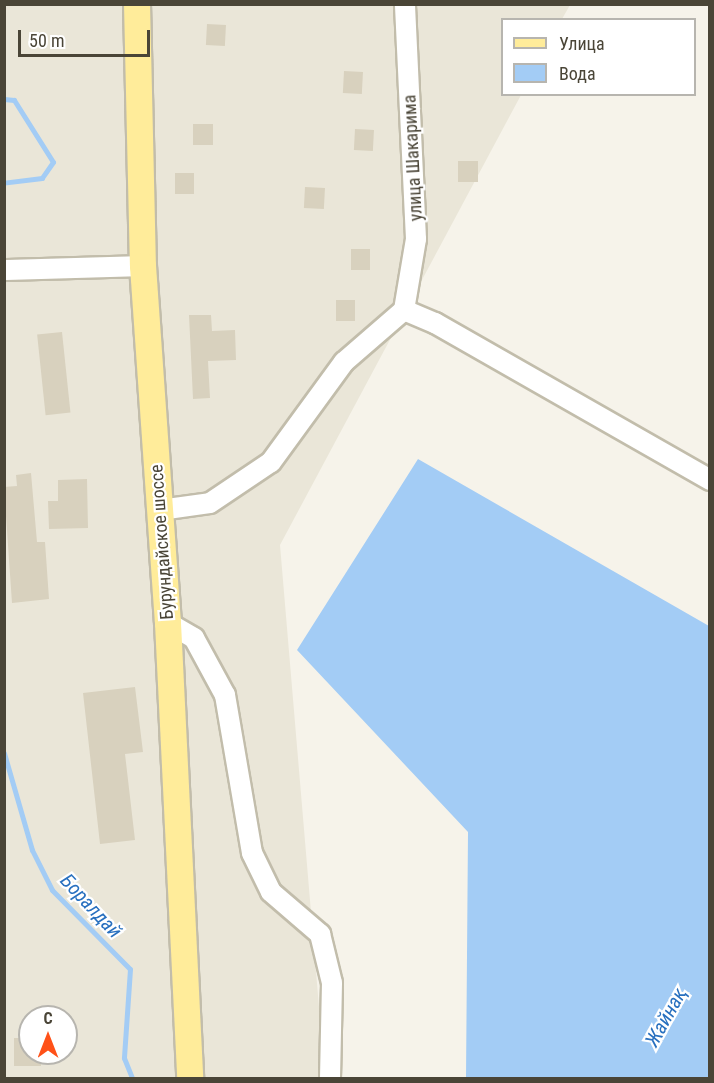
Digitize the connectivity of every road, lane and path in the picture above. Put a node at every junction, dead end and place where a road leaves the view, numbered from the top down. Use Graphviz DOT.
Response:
graph roads {
  1 [pos="137,4"];
  2 [pos="405,4"];
  3 [pos="143,266"];
  4 [pos="4,270"];
  5 [pos="404,310"];
  6 [pos="710,480"];
  7 [pos="160,510"];
  8 [pos="168,622"];
  9 [pos="190,1078"];
  10 [pos="330,1078"];
  1 -- 3 [label="main road, Бурундайское шоссе"];
  2 -- 5 [label="street, улица Шакарима"];
  3 -- 4 [label="street"];
  3 -- 7 [label="main road, Бурундайское шоссе"];
  5 -- 6 [label="street"];
  5 -- 7 [label="street"];
  7 -- 8 [label="main road, Бурундайское шоссе"];
  8 -- 9 [label="main road, Бурундайское шоссе"];
  8 -- 10 [label="street"];
}
